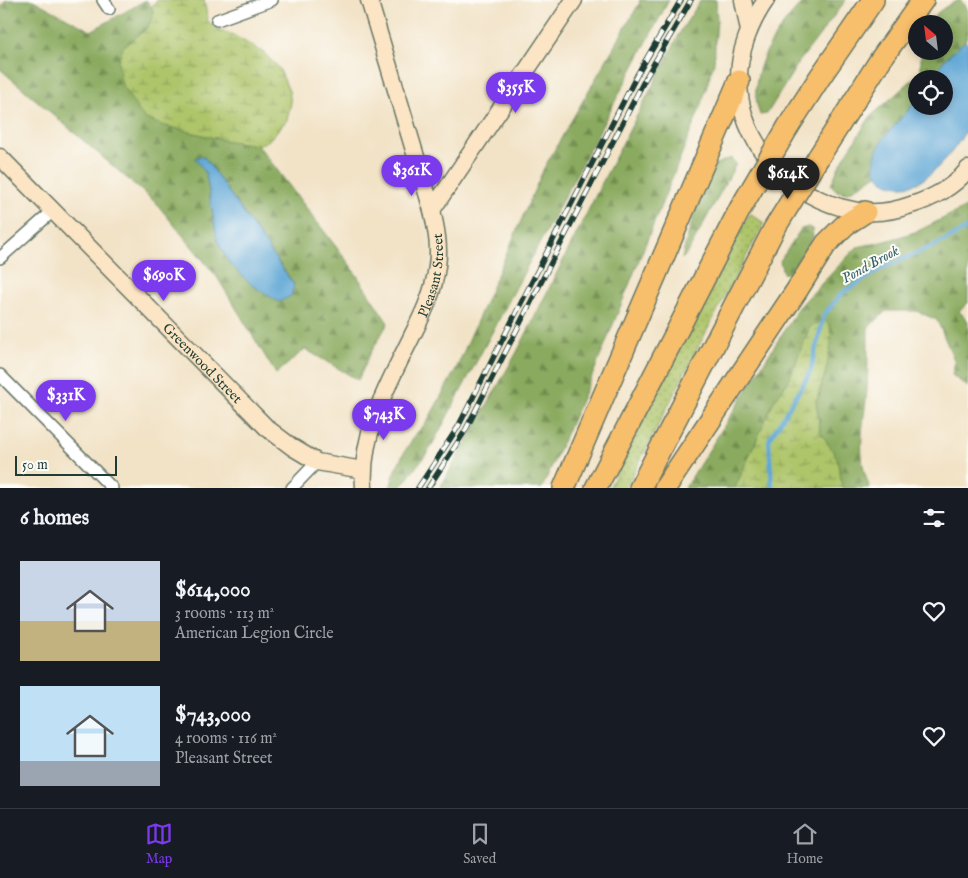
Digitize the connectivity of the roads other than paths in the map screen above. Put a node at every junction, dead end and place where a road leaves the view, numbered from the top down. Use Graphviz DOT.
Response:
graph roads {
  1 [pos="272,0"];
  2 [pos="370,0"];
  3 [pos="574,0"];
  4 [pos="742,0"];
  5 [pos="766,0"];
  6 [pos="873,0"];
  7 [pos="923,1"];
  8 [pos="217,20"];
  9 [pos="748,31"];
  10 [pos="739,82"];
  11 [pos="0,157"];
  12 [pos="966,174"];
  13 [pos="432,210"];
  14 [pos="53,211"];
  15 [pos="865,212"];
  16 [pos="0,258"];
  17 [pos="0,375"];
  18 [pos="317,462"];
  19 [pos="363,470"];
  20 [pos="112,488"];
  21 [pos="292,488"];
  22 [pos="364,488"];
  23 [pos="564,488"];
  24 [pos="596,488"];
  25 [pos="640,488"];
  26 [pos="665,488"];
  1 -- 8 [label="street"];
  2 -- 13 [label="street, Pleasant Street"];
  3 -- 13 [label="street"];
  4 -- 9 [label="street"];
  5 -- 9 [label="street"];
  6 -- 24 [label="highway, bridge"];
  7 -- 25 [label="highway, bridge"];
  9 -- 10 [label="street"];
  10 -- 15 [label="street"];
  10 -- 23 [label="highway"];
  11 -- 14 [label="street, Greenwood Street"];
  12 -- 15 [label="street"];
  13 -- 19 [label="street, Pleasant Street"];
  14 -- 16 [label="street"];
  14 -- 18 [label="street, Greenwood Street"];
  15 -- 26 [label="highway"];
  17 -- 20 [label="street"];
  18 -- 19 [label="street, Greenwood Street"];
  18 -- 21 [label="street"];
  19 -- 22 [label="street, Pleasant Street"];
}
